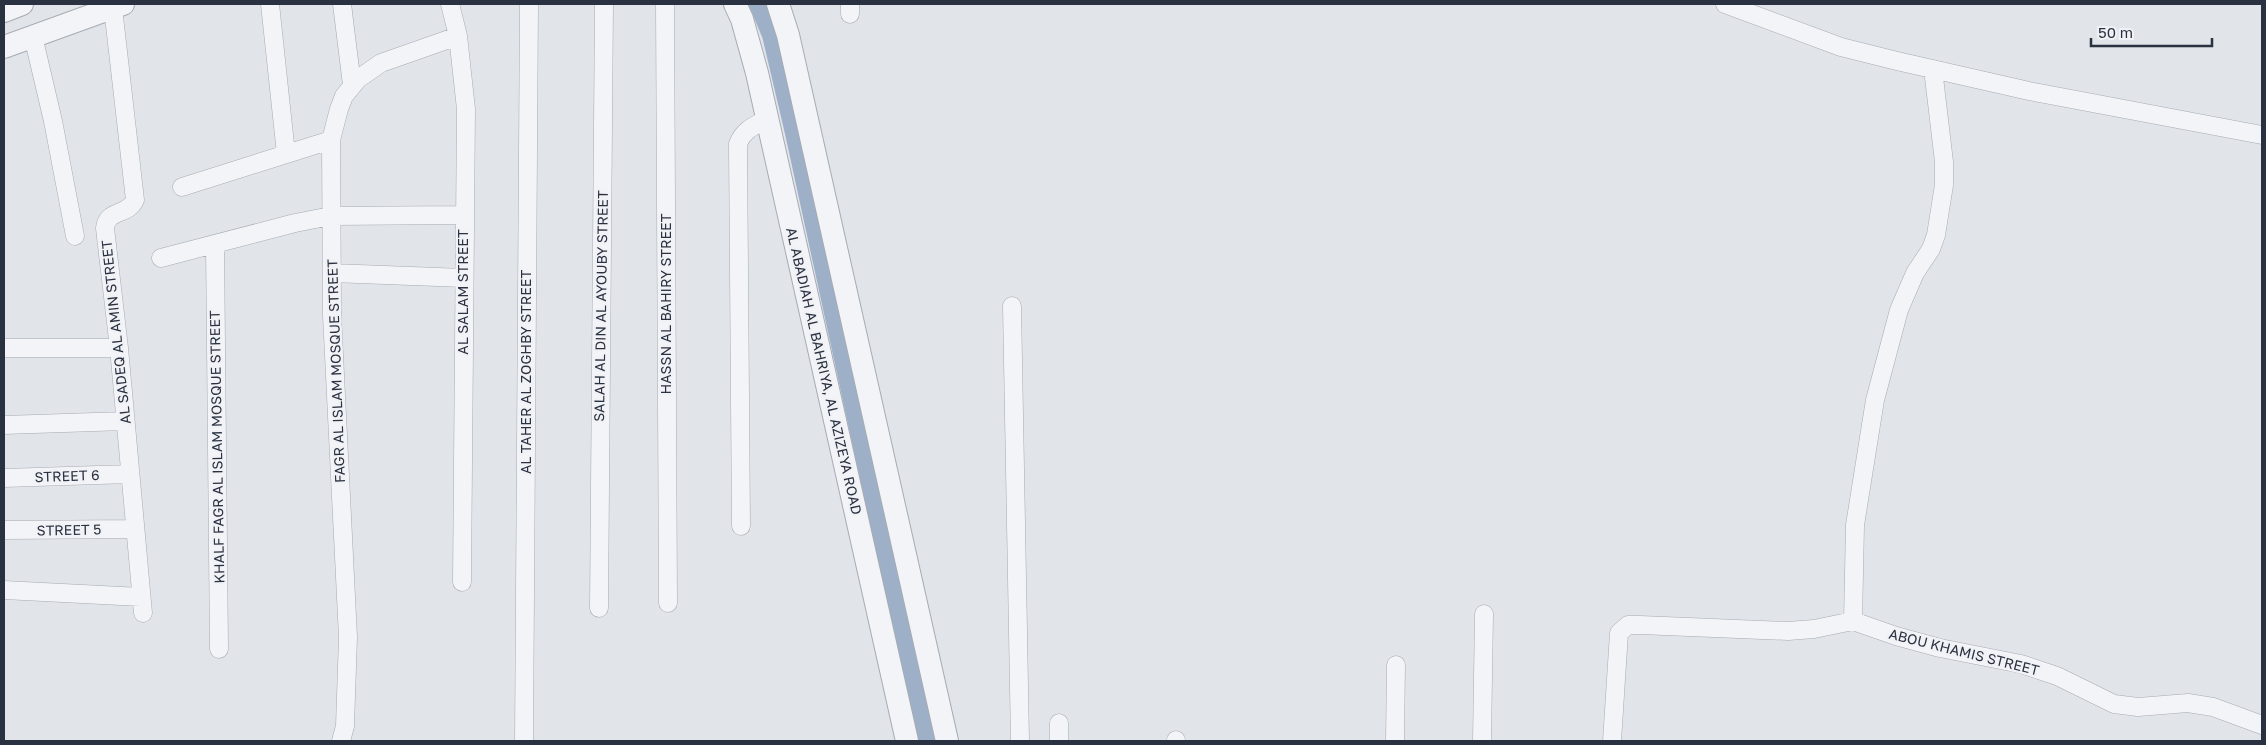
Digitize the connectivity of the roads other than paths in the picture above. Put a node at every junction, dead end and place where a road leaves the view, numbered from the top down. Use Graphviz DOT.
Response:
graph roads {
  1 [pos="22,4"];
  2 [pos="270,4"];
  3 [pos="342,4"];
  4 [pos="450,4"];
  5 [pos="529,4"];
  6 [pos="604,4"];
  7 [pos="665,4"];
  8 [pos="735,4"];
  9 [pos="778,4"];
  10 [pos="1725,4"];
  11 [pos="118,6"];
  12 [pos="4,10"];
  13 [pos="33,36"];
  14 [pos="458,36"];
  15 [pos="4,47"];
  16 [pos="1933,69"];
  17 [pos="352,85"];
  18 [pos="766,119"];
  19 [pos="2262,135"];
  20 [pos="331,140"];
  21 [pos="286,154"];
  22 [pos="182,187"];
  23 [pos="464,215"];
  24 [pos="331,216"];
  25 [pos="75,236"];
  26 [pos="215,244"];
  27 [pos="161,258"];
  28 [pos="332,273"];
  29 [pos="464,278"];
  30 [pos="1012,306"];
  31 [pos="4,348"];
  32 [pos="119,348"];
  33 [pos="126,421"];
  34 [pos="4,425"];
  35 [pos="130,474"];
  36 [pos="4,478"];
  37 [pos="741,526"];
  38 [pos="135,529"];
  39 [pos="4,530"];
  40 [pos="462,582"];
  41 [pos="4,590"];
  42 [pos="668,603"];
  43 [pos="599,608"];
  44 [pos="1484,614"];
  45 [pos="1853,621"];
  46 [pos="219,649"];
  47 [pos="1396,665"];
  48 [pos="1059,723"];
  49 [pos="2262,725"];
  50 [pos="341,741"];
  51 [pos="524,741"];
  52 [pos="907,741"];
  53 [pos="947,741"];
  54 [pos="1020,741"];
  55 [pos="1059,741"];
  56 [pos="1394,741"];
  57 [pos="1482,741"];
  58 [pos="1612,741"];
  1 -- 12 [label="street"];
  2 -- 21 [label="street"];
  3 -- 17 [label="street"];
  4 -- 14 [label="street, AL SALAM STREET"];
  5 -- 51 [label="street, AL TAHER AL ZOGHBY STREET"];
  6 -- 43 [label="street, SALAH AL DIN AL AYOUBY STREET"];
  7 -- 42 [label="street, HASSN AL BAHIRY STREET"];
  8 -- 18 [label="street, AL ABADIAH AL BAHRIYA, AL AZIZEYA ROAD"];
  9 -- 53 [label="street"];
  10 -- 16 [label="street"];
  11 -- 13 [label="street"];
  11 -- 32 [label="street, AL SADEQ AL AMIN STREET"];
  13 -- 15 [label="street"];
  13 -- 25 [label="street"];
  14 -- 17 [label="street, FAGR AL ISLAM MOSQUE STREET"];
  14 -- 23 [label="street, AL SALAM STREET"];
  16 -- 19 [label="street"];
  16 -- 45 [label="street"];
  17 -- 20 [label="street, FAGR AL ISLAM MOSQUE STREET"];
  18 -- 37 [label="street"];
  18 -- 52 [label="street, AL ABADIAH AL BAHRIYA, AL AZIZEYA ROAD"];
  20 -- 21 [label="street"];
  20 -- 24 [label="street, FAGR AL ISLAM MOSQUE STREET"];
  21 -- 22 [label="street"];
  23 -- 24 [label="street"];
  23 -- 29 [label="street, AL SALAM STREET"];
  24 -- 26 [label="street"];
  24 -- 28 [label="street, FAGR AL ISLAM MOSQUE STREET"];
  26 -- 27 [label="street"];
  26 -- 46 [label="street, KHALF FAGR AL ISLAM MOSQUE STREET"];
  28 -- 29 [label="street"];
  28 -- 50 [label="street, FAGR AL ISLAM MOSQUE STREET"];
  29 -- 40 [label="street, AL SALAM STREET"];
  30 -- 54 [label="street"];
  31 -- 32 [label="street"];
  32 -- 33 [label="street, AL SADEQ AL AMIN STREET"];
  33 -- 34 [label="street"];
  33 -- 35 [label="street, AL SADEQ AL AMIN STREET"];
  35 -- 36 [label="street, STREET 6"];
  35 -- 38 [label="street, AL SADEQ AL AMIN STREET"];
  38 -- 39 [label="street, STREET 5"];
  38 -- 41 [label="street, AL SADEQ AL AMIN STREET"];
  44 -- 57 [label="street"];
  45 -- 49 [label="street, ABOU KHAMIS STREET"];
  45 -- 58 [label="street"];
  47 -- 56 [label="street"];
  48 -- 55 [label="street"];
}
